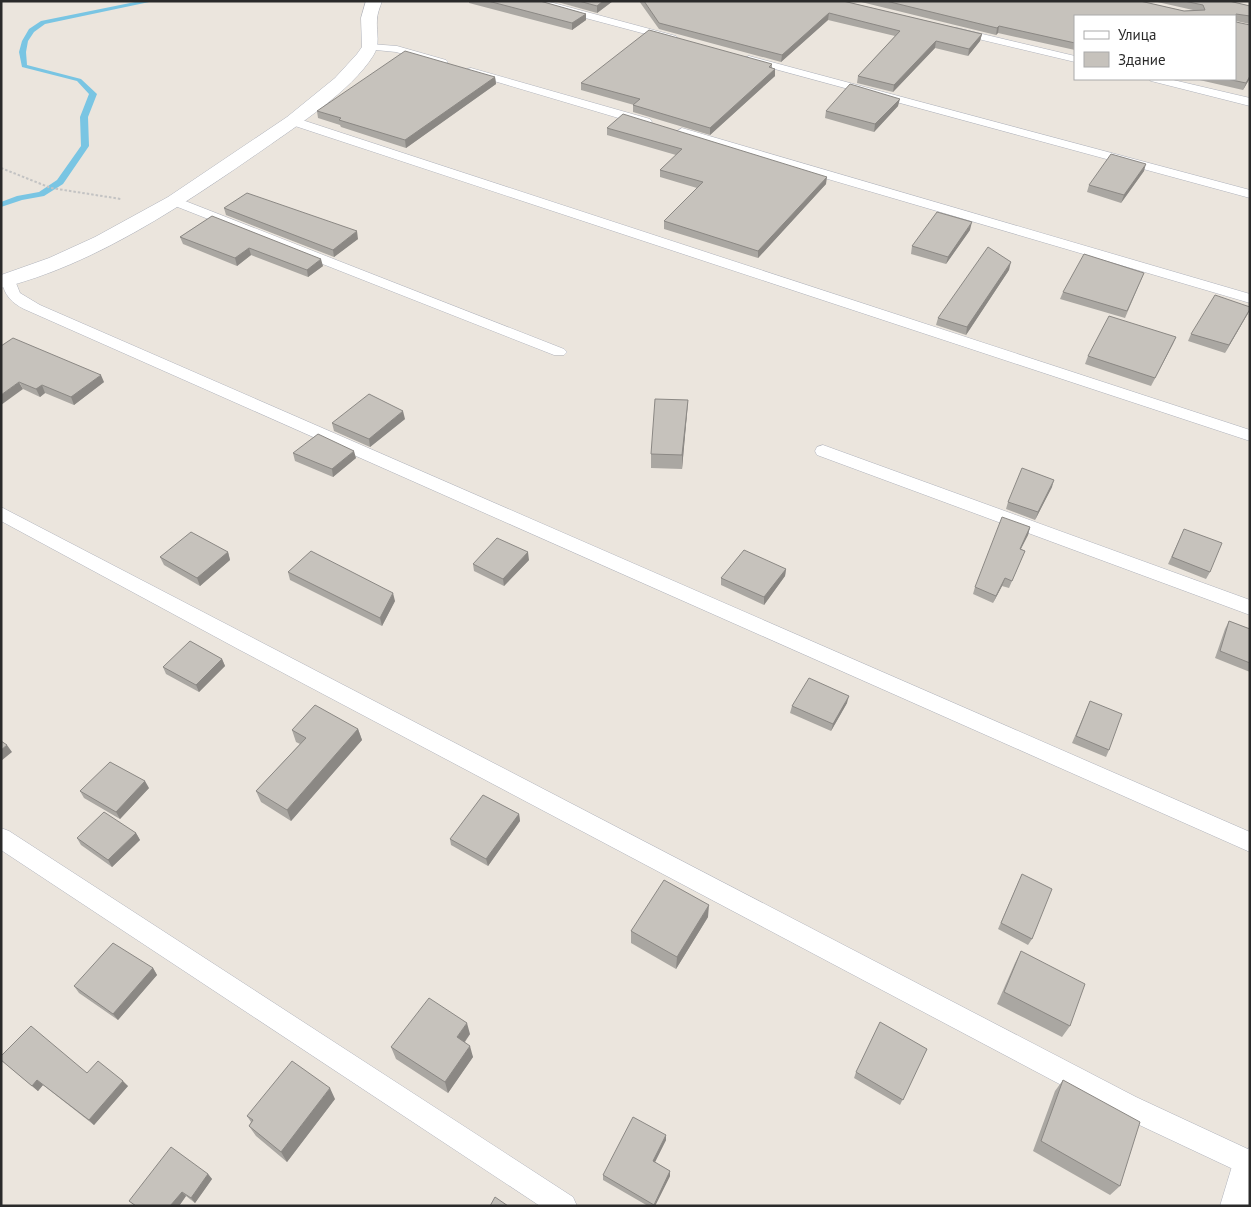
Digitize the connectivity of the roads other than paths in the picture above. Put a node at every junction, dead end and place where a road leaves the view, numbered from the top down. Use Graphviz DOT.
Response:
graph roads {
  1 [pos="374,1"];
  2 [pos="533,1"];
  3 [pos="950,29"];
  4 [pos="681,40"];
  5 [pos="370,47"];
  6 [pos="737,56"];
  7 [pos="1074,59"];
  8 [pos="1159,80"];
  9 [pos="1250,102"];
  10 [pos="293,121"];
  11 [pos="1250,194"];
  12 [pos="171,203"];
  13 [pos="5,281"];
  14 [pos="1250,299"];
  15 [pos="559,352"];
  16 [pos="1250,436"];
  17 [pos="823,451"];
  18 [pos="1,512"];
  19 [pos="1250,608"];
  20 [pos="1,838"];
  21 [pos="1250,842"];
  22 [pos="1250,1166"];
  23 [pos="564,1206"];
  24 [pos="1240,1206"];
  1 -- 5 [label="street"];
  2 -- 4 [label="lane"];
  3 -- 7 [label="lane"];
  5 -- 10 [label="street"];
  5 -- 14 [label="lane"];
  6 -- 11 [label="lane"];
  8 -- 9 [label="lane"];
  10 -- 12 [label="street"];
  10 -- 16 [label="lane"];
  12 -- 13 [label="street"];
  12 -- 15 [label="lane"];
  13 -- 21 [label="lane"];
  17 -- 19 [label="lane"];
  18 -- 22 [label="lane"];
  20 -- 23 [label="lane"];
  22 -- 24 [label="street"];
}
